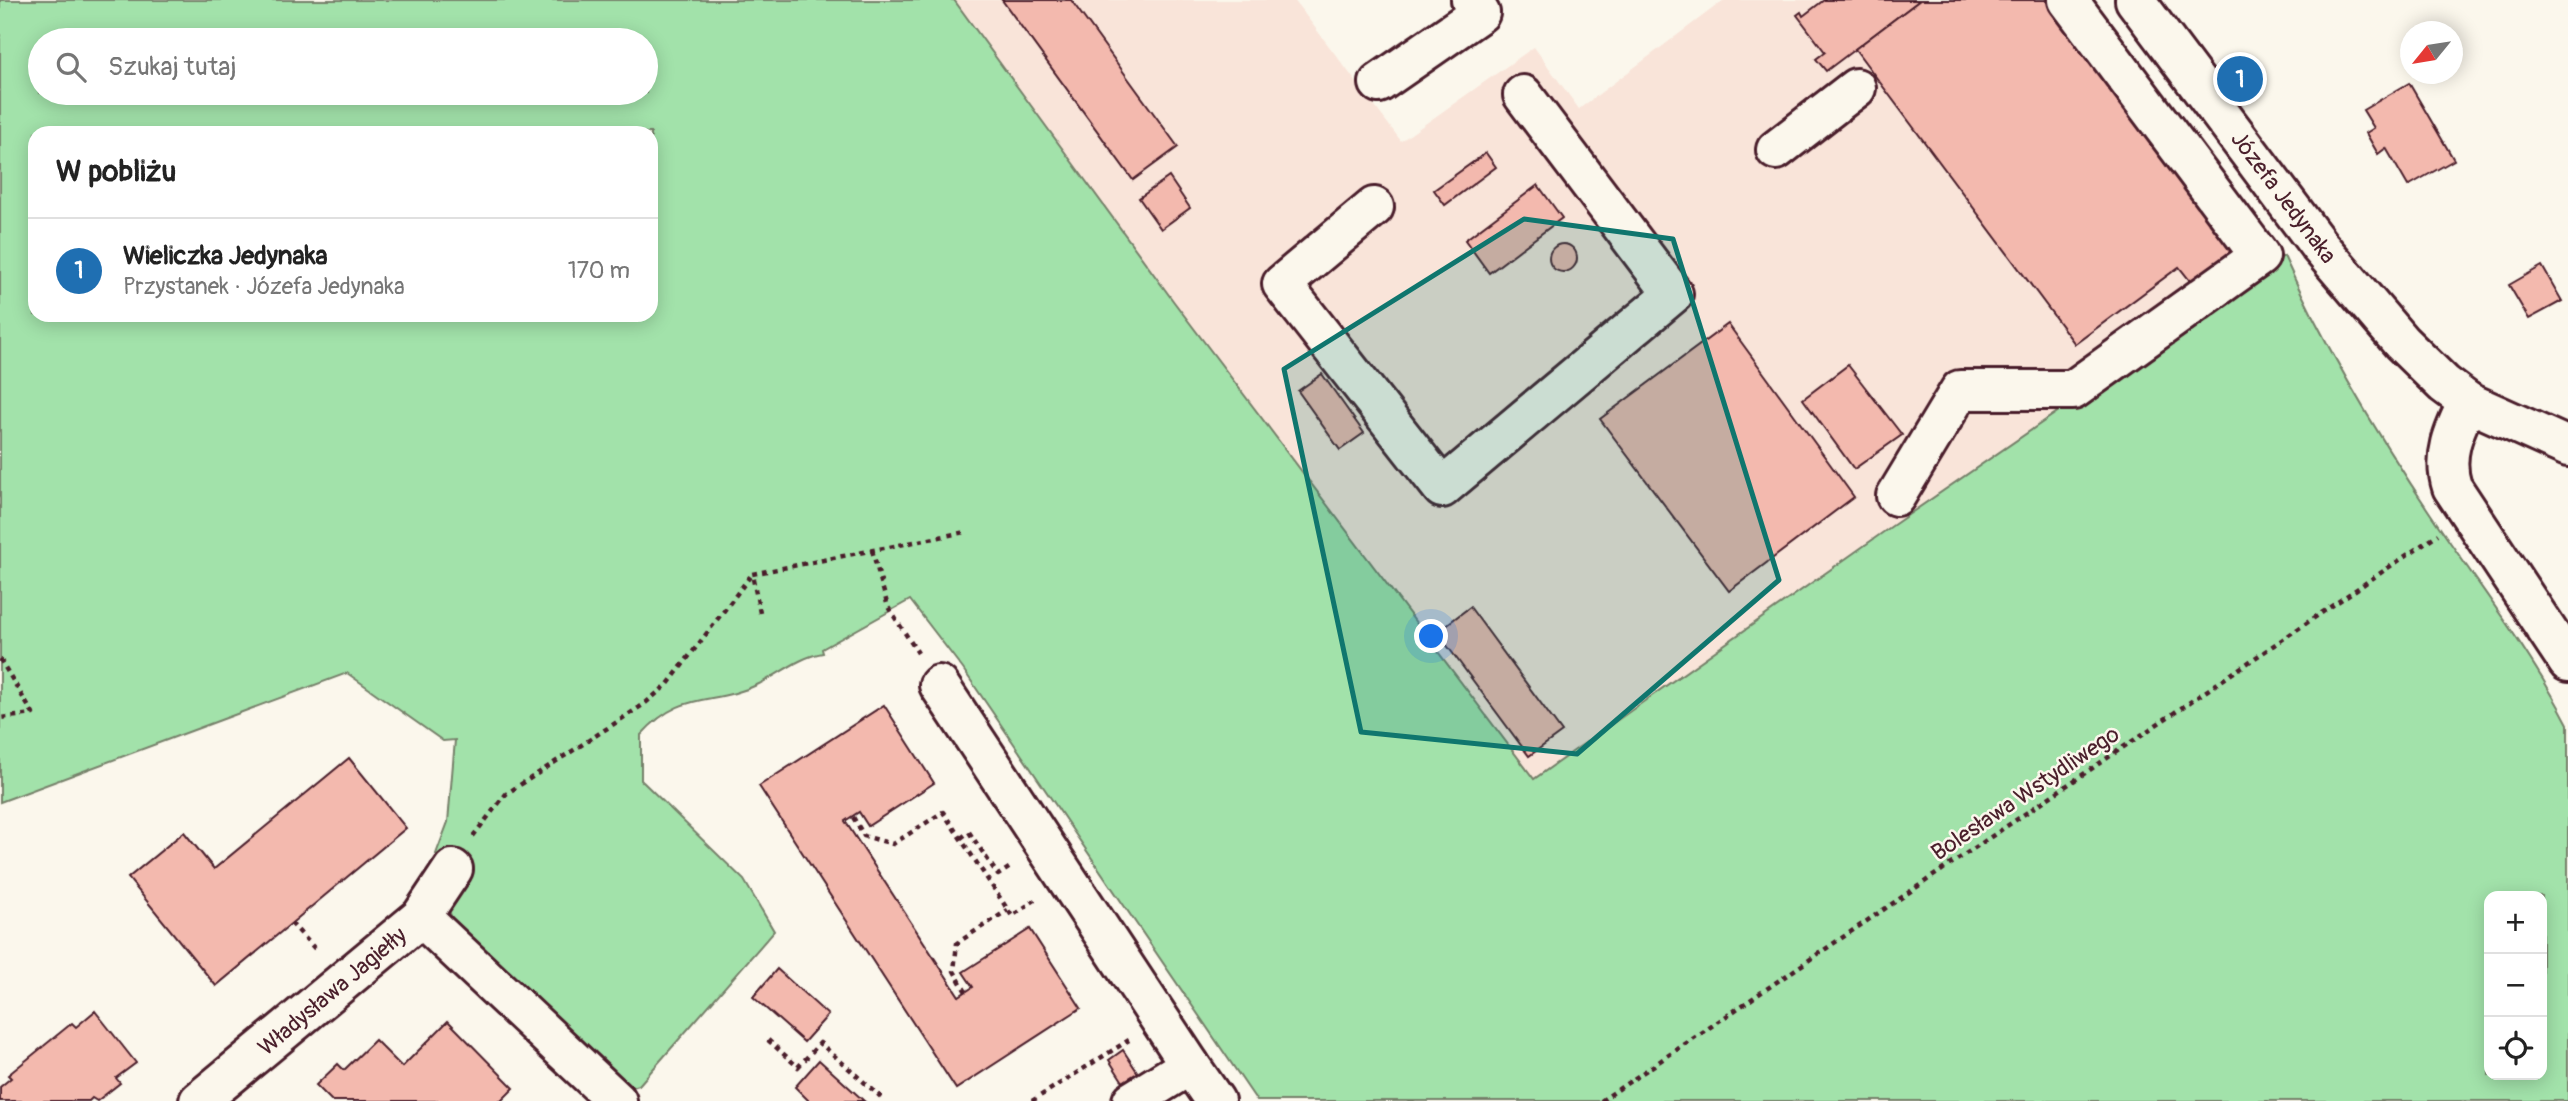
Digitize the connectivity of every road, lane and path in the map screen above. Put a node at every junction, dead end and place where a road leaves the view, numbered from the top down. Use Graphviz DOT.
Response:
graph roads {
  1 [pos="1471,0"];
  2 [pos="2068,0"];
  3 [pos="2135,0"];
  4 [pos="1379,83"];
  5 [pos="1856,88"];
  6 [pos="1523,95"];
  7 [pos="1776,150"];
  8 [pos="1374,207"];
  9 [pos="2456,393"];
  10 [pos="2568,447"];
  11 [pos="1896,496"];
  12 [pos="2467,512"];
  13 [pos="965,532"];
  14 [pos="872,550"];
  15 [pos="752,574"];
  16 [pos="760,613"];
  17 [pos="0,659"];
  18 [pos="2568,662"];
  19 [pos="939,685"];
  20 [pos="0,718"];
  21 [pos="852,817"];
  22 [pos="961,838"];
  23 [pos="453,869"];
  24 [pos="996,872"];
  25 [pos="1045,909"];
  26 [pos="1008,910"];
  27 [pos="421,917"];
  28 [pos="966,992"];
  29 [pos="1122,1029"];
  30 [pos="768,1040"];
  31 [pos="1129,1040"];
  32 [pos="1160,1084"];
  33 [pos="199,1101"];
  34 [pos="617,1101"];
  35 [pos="880,1101"];
  36 [pos="1032,1101"];
  37 [pos="1215,1101"];
  38 [pos="1601,1101"];
  1 -- 4 [label="street"];
  2 -- 11 [label="street"];
  3 -- 9 [label="street, Józefa Jedynaka"];
  5 -- 7 [label="street"];
  6 -- 8 [label="street"];
  9 -- 10 [label="street"];
  9 -- 12 [label="street"];
  12 -- 18 [label="street"];
  12 -- 38 [label="path, Bolesława Wstydliwego"];
  13 -- 14 [label="path"];
  14 -- 15 [label="path"];
  14 -- 19 [label="path"];
  15 -- 16 [label="path"];
  15 -- 23 [label="path"];
  17 -- 20 [label="path"];
  19 -- 32 [label="street"];
  21 -- 22 [label="path"];
  22 -- 24 [label="path"];
  22 -- 26 [label="path"];
  23 -- 27 [label="street, Władysława Jagiełły"];
  25 -- 26 [label="path"];
  26 -- 28 [label="path"];
  27 -- 33 [label="street, Władysława Jagiełły"];
  27 -- 34 [label="street"];
  29 -- 31 [label="path"];
  30 -- 35 [label="path"];
  31 -- 32 [label="path"];
  31 -- 36 [label="path"];
  32 -- 37 [label="street"];
}
